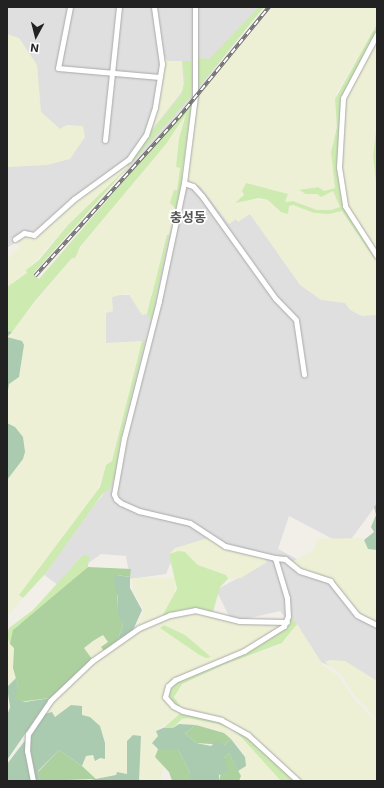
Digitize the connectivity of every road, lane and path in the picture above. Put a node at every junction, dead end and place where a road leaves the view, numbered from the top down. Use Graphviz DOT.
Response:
graph roads {
  1 [pos="70,7"];
  2 [pos="119,7"];
  3 [pos="154,7"];
  4 [pos="195,7"];
  5 [pos="377,34"];
  6 [pos="112,72"];
  7 [pos="160,77"];
  8 [pos="104,140"];
  9 [pos="184,183"];
  10 [pos="16,240"];
  11 [pos="377,256"];
  12 [pos="304,374"];
  13 [pos="275,558"];
  14 [pos="287,622"];
  15 [pos="377,625"];
  16 [pos="32,781"];
  17 [pos="298,781"];
  1 -- 6 [label="street"];
  2 -- 6 [label="street"];
  3 -- 7 [label="street"];
  4 -- 9 [label="street"];
  5 -- 11 [label="street"];
  6 -- 7 [label="street"];
  6 -- 8 [label="street"];
  7 -- 10 [label="street"];
  9 -- 12 [label="street"];
  9 -- 13 [label="street"];
  13 -- 14 [label="street"];
  13 -- 15 [label="street"];
  14 -- 16 [label="street"];
  14 -- 17 [label="street"];
}
